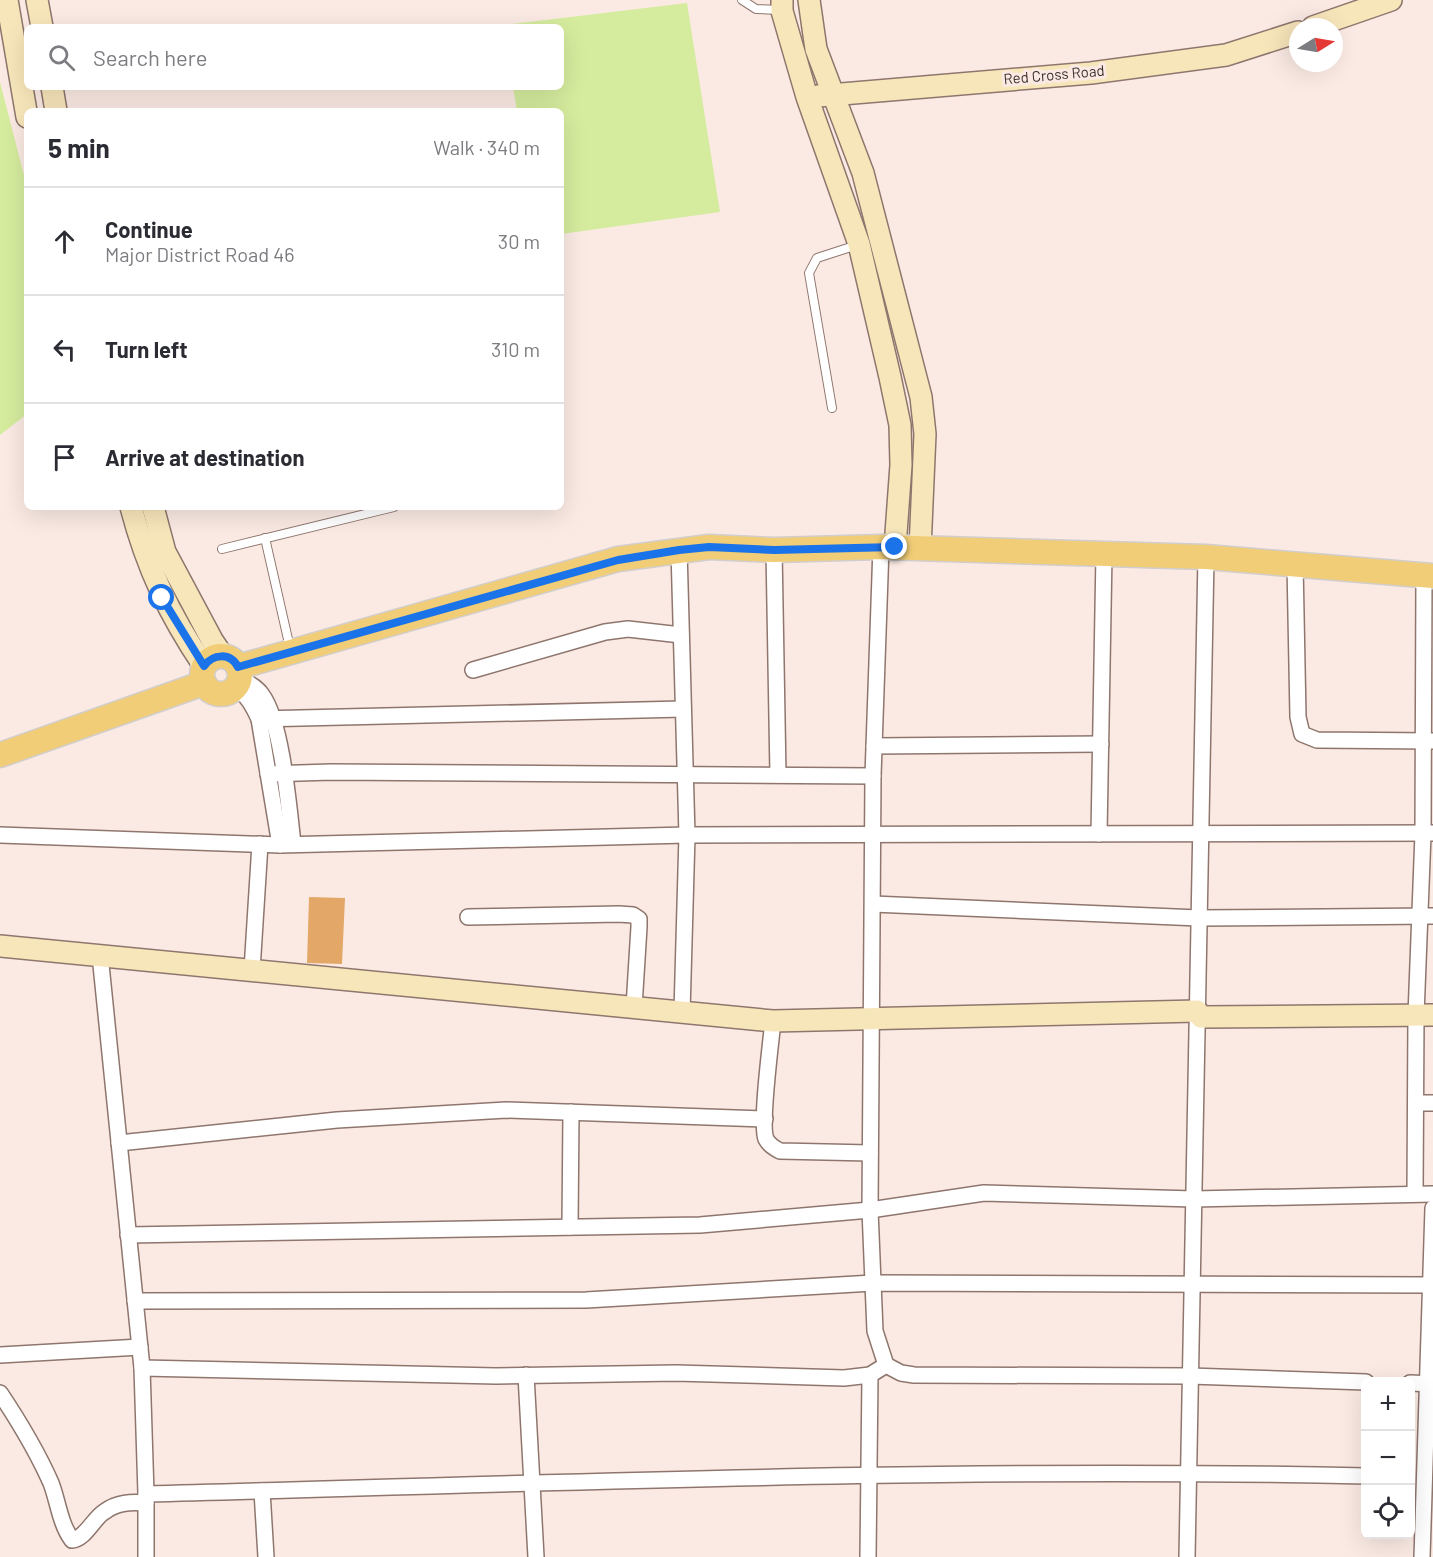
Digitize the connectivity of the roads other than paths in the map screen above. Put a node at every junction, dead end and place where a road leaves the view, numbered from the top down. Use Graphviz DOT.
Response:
graph roads {
  1 [pos="7,0"];
  2 [pos="37,0"];
  3 [pos="742,0"];
  4 [pos="809,0"];
  5 [pos="1390,0"];
  6 [pos="782,5"];
  7 [pos="1339,18"];
  8 [pos="41,24"];
  9 [pos="1289,35"];
  10 [pos="52,90"];
  11 [pos="832,95"];
  12 [pos="807,97"];
  13 [pos="25,108"];
  14 [pos="56,108"];
  15 [pos="859,244"];
  16 [pos="832,408"];
  17 [pos="132,510"];
  18 [pos="154,510"];
  19 [pos="382,510"];
  20 [pos="265,538"];
  21 [pos="888,547"];
  22 [pos="222,549"];
  23 [pos="920,549"];
  24 [pos="679,550"];
  25 [pos="774,550"];
  26 [pos="1104,554"];
  27 [pos="1206,557"];
  28 [pos="1295,564"];
  29 [pos="1429,576"];
  30 [pos="681,635"];
  31 [pos="291,651"];
  32 [pos="473,670"];
  33 [pos="224,673"];
  34 [pos="683,709"];
  35 [pos="266,719"];
  36 [pos="1428,741"];
  37 [pos="1101,744"];
  38 [pos="874,746"];
  39 [pos="0,755"];
  40 [pos="284,772"];
  41 [pos="268,774"];
  42 [pos="685,774"];
  43 [pos="778,775"];
  44 [pos="873,776"];
  45 [pos="1428,833"];
  46 [pos="1100,834"];
  47 [pos="1201,834"];
  48 [pos="687,835"];
  49 [pos="873,835"];
  50 [pos="0,836"];
  51 [pos="260,844"];
  52 [pos="286,844"];
  53 [pos="873,904"];
  54 [pos="1426,916"];
  55 [pos="468,917"];
  56 [pos="1199,918"];
  57 [pos="0,946"];
  58 [pos="100,955"];
  59 [pos="252,970"];
  60 [pos="634,1007"];
  61 [pos="1197,1011"];
  62 [pos="682,1012"];
  63 [pos="1425,1015"];
  64 [pos="872,1018"];
  65 [pos="773,1021"];
  66 [pos="1416,1103"];
  67 [pos="1433,1103"];
  68 [pos="571,1112"];
  69 [pos="765,1119"];
  70 [pos="118,1143"];
  71 [pos="870,1153"];
  72 [pos="1415,1194"];
  73 [pos="1433,1194"];
  74 [pos="1194,1199"];
  75 [pos="1433,1208"];
  76 [pos="870,1210"];
  77 [pos="570,1227"];
  78 [pos="128,1235"];
  79 [pos="873,1283"];
  80 [pos="1192,1285"];
  81 [pos="1432,1285"];
  82 [pos="135,1301"];
  83 [pos="140,1347"];
  84 [pos="0,1355"];
  85 [pos="886,1365"];
  86 [pos="142,1368"];
  87 [pos="526,1375"];
  88 [pos="870,1375"];
  89 [pos="1190,1376"];
  90 [pos="1361,1382"];
  91 [pos="1415,1383"];
  92 [pos="1430,1384"];
  93 [pos="0,1393"];
  94 [pos="1189,1472"];
  95 [pos="869,1476"];
  96 [pos="1361,1476"];
  97 [pos="1423,1477"];
  98 [pos="532,1483"];
  99 [pos="262,1491"];
  100 [pos="146,1498"];
  101 [pos="146,1557"];
  102 [pos="266,1557"];
  103 [pos="536,1557"];
  104 [pos="868,1557"];
  105 [pos="1187,1557"];
  106 [pos="1422,1557"];
  1 -- 13 [label="main road"];
  2 -- 8 [label="main road"];
  3 -- 6 [label="lane"];
  4 -- 11 [label="main road"];
  5 -- 7 [label="main road"];
  6 -- 12 [label="main road"];
  9 -- 11 [label="main road, Red Cross Road"];
  10 -- 14 [label="main road"];
  11 -- 12 [label="main road, Red Cross Road"];
  11 -- 23 [label="main road"];
  12 -- 15 [label="main road"];
  15 -- 16 [label="lane"];
  15 -- 21 [label="main road"];
  17 -- 33 [label="main road"];
  18 -- 33 [label="main road"];
  19 -- 20 [label="lane"];
  20 -- 22 [label="lane"];
  20 -- 31 [label="lane"];
  21 -- 23 [label="main road"];
  21 -- 25 [label="main road"];
  21 -- 38 [label="street"];
  23 -- 26 [label="main road"];
  24 -- 25 [label="main road"];
  24 -- 30 [label="street"];
  24 -- 31 [label="main road"];
  25 -- 43 [label="street"];
  26 -- 27 [label="main road"];
  26 -- 37 [label="street"];
  27 -- 28 [label="main road"];
  27 -- 47 [label="street"];
  28 -- 29 [label="main road"];
  28 -- 36 [label="street"];
  29 -- 36 [label="street"];
  30 -- 32 [label="street"];
  30 -- 34 [label="street"];
  31 -- 33 [label="main road"];
  33 -- 35 [label="street"];
  33 -- 39 [label="main road"];
  34 -- 35 [label="street"];
  34 -- 42 [label="street"];
  35 -- 40 [label="street"];
  35 -- 41 [label="street"];
  36 -- 45 [label="street"];
  37 -- 38 [label="street"];
  37 -- 46 [label="street"];
  38 -- 44 [label="street"];
  40 -- 41 [label="street"];
  40 -- 42 [label="street"];
  40 -- 52 [label="street"];
  41 -- 52 [label="street"];
  42 -- 43 [label="street"];
  42 -- 48 [label="street"];
  43 -- 44 [label="street"];
  44 -- 49 [label="street"];
  45 -- 47 [label="street"];
  45 -- 54 [label="street"];
  46 -- 47 [label="street"];
  46 -- 49 [label="street"];
  47 -- 56 [label="street"];
  48 -- 49 [label="street"];
  48 -- 52 [label="street"];
  48 -- 62 [label="street"];
  49 -- 53 [label="street"];
  50 -- 51 [label="street"];
  51 -- 52 [label="street"];
  51 -- 59 [label="street"];
  53 -- 56 [label="street"];
  53 -- 64 [label="street"];
  54 -- 56 [label="street"];
  54 -- 63 [label="street"];
  55 -- 60 [label="street"];
  56 -- 61 [label="street"];
  57 -- 58 [label="main road"];
  58 -- 59 [label="main road"];
  58 -- 70 [label="street"];
  59 -- 60 [label="main road"];
  60 -- 62 [label="main road"];
  61 -- 63 [label="main road"];
  61 -- 64 [label="main road"];
  61 -- 74 [label="street"];
  62 -- 65 [label="main road"];
  63 -- 66 [label="street"];
  64 -- 65 [label="main road"];
  64 -- 71 [label="street"];
  65 -- 69 [label="street"];
  66 -- 67 [label="street"];
  66 -- 72 [label="street"];
  68 -- 69 [label="street"];
  68 -- 70 [label="street"];
  68 -- 77 [label="street"];
  69 -- 71 [label="street"];
  70 -- 78 [label="street"];
  71 -- 76 [label="street"];
  72 -- 73 [label="street"];
  72 -- 74 [label="street"];
  74 -- 76 [label="street"];
  74 -- 80 [label="street"];
  75 -- 81 [label="street"];
  76 -- 77 [label="street"];
  76 -- 79 [label="street"];
  77 -- 78 [label="street"];
  78 -- 82 [label="street"];
  79 -- 80 [label="street"];
  79 -- 82 [label="street"];
  79 -- 85 [label="street"];
  80 -- 81 [label="street"];
  80 -- 89 [label="street"];
  81 -- 92 [label="street"];
  82 -- 83 [label="street"];
  83 -- 84 [label="street"];
  83 -- 86 [label="street"];
  85 -- 88 [label="street"];
  85 -- 89 [label="street"];
  86 -- 87 [label="street"];
  86 -- 100 [label="street"];
  87 -- 88 [label="street"];
  87 -- 98 [label="street"];
  88 -- 95 [label="street"];
  89 -- 90 [label="street"];
  89 -- 94 [label="street"];
  91 -- 92 [label="street"];
  92 -- 97 [label="street"];
  93 -- 100 [label="street"];
  94 -- 95 [label="street"];
  94 -- 96 [label="street"];
  94 -- 105 [label="street"];
  95 -- 98 [label="street"];
  95 -- 104 [label="street"];
  97 -- 106 [label="street"];
  98 -- 99 [label="street"];
  98 -- 103 [label="street"];
  99 -- 100 [label="street"];
  99 -- 102 [label="street"];
  100 -- 101 [label="street"];
}
